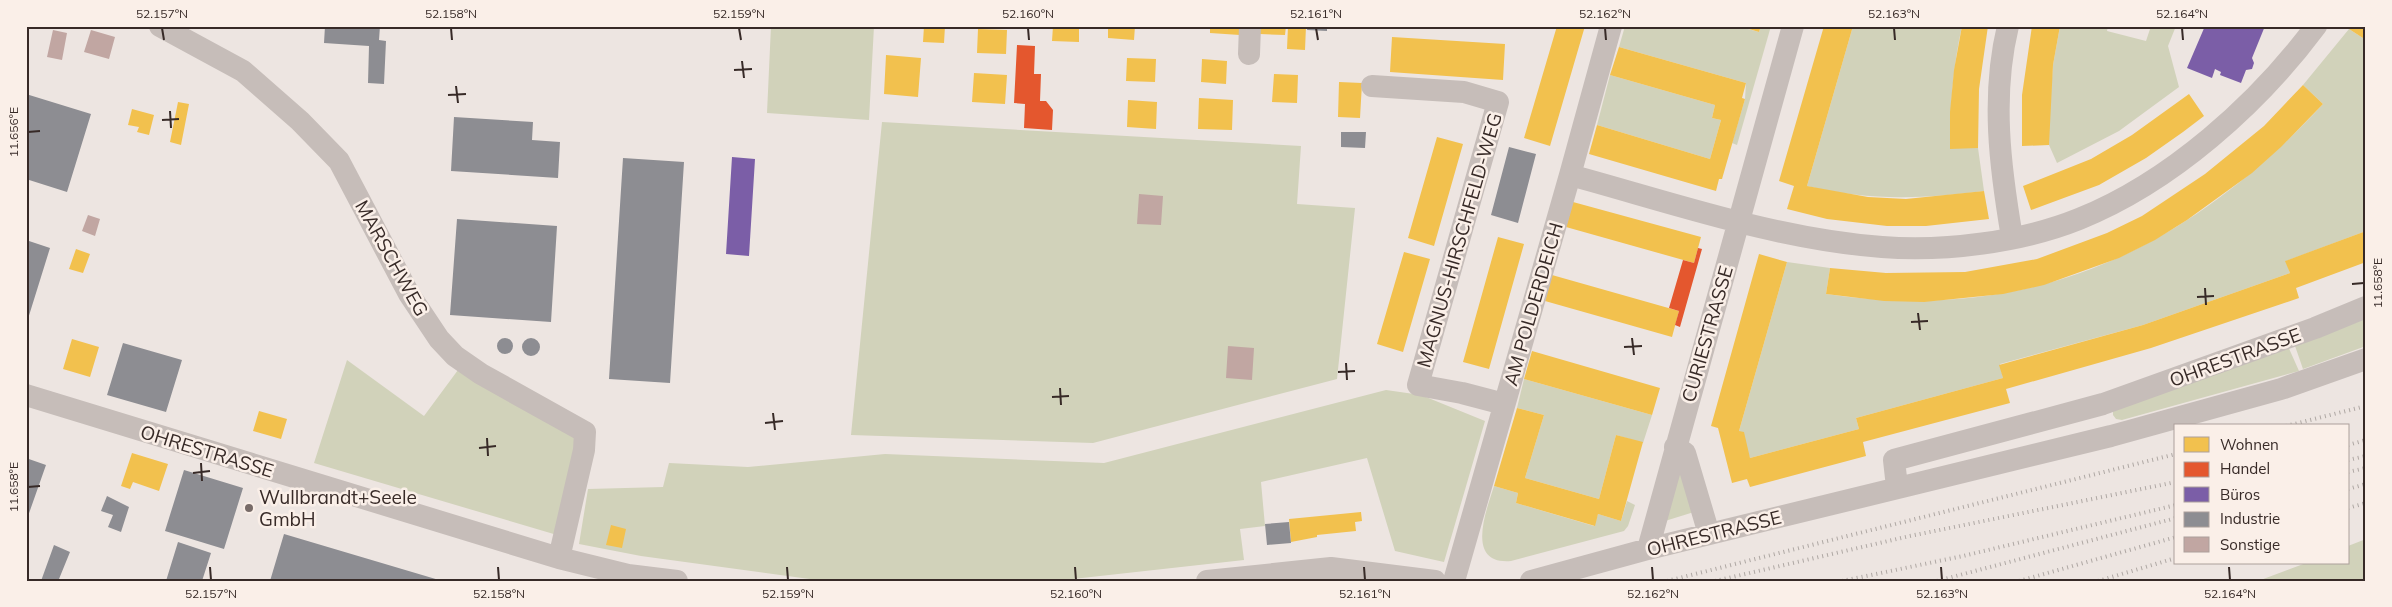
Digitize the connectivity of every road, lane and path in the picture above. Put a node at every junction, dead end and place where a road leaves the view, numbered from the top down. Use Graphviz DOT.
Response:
graph roads {
  1 [pos="160,26"];
  2 [pos="1250,26"];
  3 [pos="1610,26"];
  4 [pos="1793,26"];
  5 [pos="2008,26"];
  6 [pos="2316,26"];
  7 [pos="1249,54"];
  8 [pos="1372,86"];
  9 [pos="1570,175"];
  10 [pos="1739,221"];
  11 [pos="2012,237"];
  12 [pos="2366,307"];
  13 [pos="2366,359"];
  14 [pos="26,395"];
  15 [pos="1504,404"];
  16 [pos="2103,404"];
  17 [pos="2111,436"];
  18 [pos="1676,447"];
  19 [pos="1896,487"];
  20 [pos="1709,534"];
  21 [pos="1648,549"];
  22 [pos="559,558"];
  23 [pos="677,581"];
  24 [pos="1207,581"];
  25 [pos="1435,581"];
  26 [pos="1454,581"];
  27 [pos="1531,581"];
  1 -- 22 [label="street, MARSCHWEG"];
  2 -- 7 [label="street"];
  3 -- 9 [label="street, AM POLDERDEICH"];
  4 -- 10 [label="street, CURIESTRASSE"];
  5 -- 11 [label="street"];
  6 -- 11 [label="street"];
  8 -- 15 [label="street, MAGNUS-HIRSCHFELD-WEG"];
  9 -- 10 [label="street"];
  9 -- 15 [label="street, AM POLDERDEICH"];
  10 -- 11 [label="street"];
  10 -- 18 [label="street, CURIESTRASSE"];
  12 -- 16 [label="street, OHRESTRASSE"];
  13 -- 17 [label="street, OHRESTRASSE"];
  14 -- 22 [label="street, OHRESTRASSE"];
  15 -- 26 [label="street, AM POLDERDEICH"];
  16 -- 17 [label="street"];
  16 -- 19 [label="street, OHRESTRASSE"];
  17 -- 19 [label="street, OHRESTRASSE"];
  18 -- 20 [label="street"];
  18 -- 21 [label="street, CURIESTRASSE"];
  19 -- 20 [label="street, OHRESTRASSE"];
  20 -- 21 [label="street, OHRESTRASSE"];
  21 -- 27 [label="street, OHRESTRASSE"];
  22 -- 23 [label="street, OHRESTRASSE"];
  24 -- 25 [label="street"];
}
